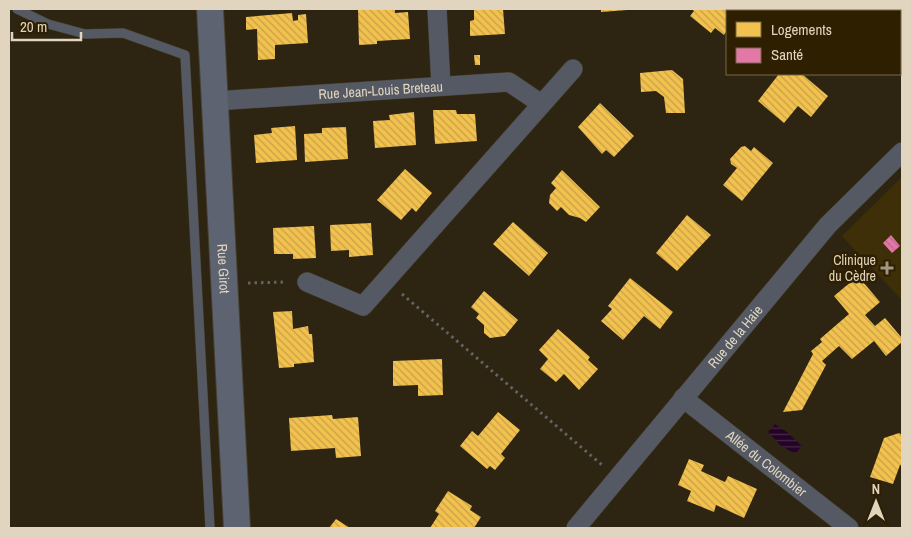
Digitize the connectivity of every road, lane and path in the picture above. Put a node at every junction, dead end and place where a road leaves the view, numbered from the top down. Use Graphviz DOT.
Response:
graph roads {
  1 [pos="17,9"];
  2 [pos="210,9"];
  3 [pos="437,9"];
  4 [pos="573,69"];
  5 [pos="441,86"];
  6 [pos="215,101"];
  7 [pos="540,103"];
  8 [pos="902,152"];
  9 [pos="386,280"];
  10 [pos="307,282"];
  11 [pos="226,283"];
  12 [pos="684,398"];
  13 [pos="618,478"];
  14 [pos="210,528"];
  15 [pos="237,528"];
  16 [pos="576,528"];
  17 [pos="849,528"];
  1 -- 14 [label="lane"];
  2 -- 6 [label="street, Rue Girot"];
  3 -- 5 [label="street"];
  4 -- 7 [label="street"];
  5 -- 6 [label="street, Rue Jean-Louis Breteau"];
  5 -- 7 [label="street, Rue Jean-Louis Breteau"];
  6 -- 11 [label="street, Rue Girot"];
  7 -- 9 [label="street"];
  8 -- 12 [label="street, Rue de la Haie"];
  9 -- 10 [label="street"];
  9 -- 13 [label="path"];
  10 -- 11 [label="path"];
  11 -- 15 [label="street, Rue Girot"];
  12 -- 13 [label="street, Rue de la Haie"];
  12 -- 17 [label="street, Allée du Colombier"];
  13 -- 16 [label="street, Rue de la Haie"];
}
